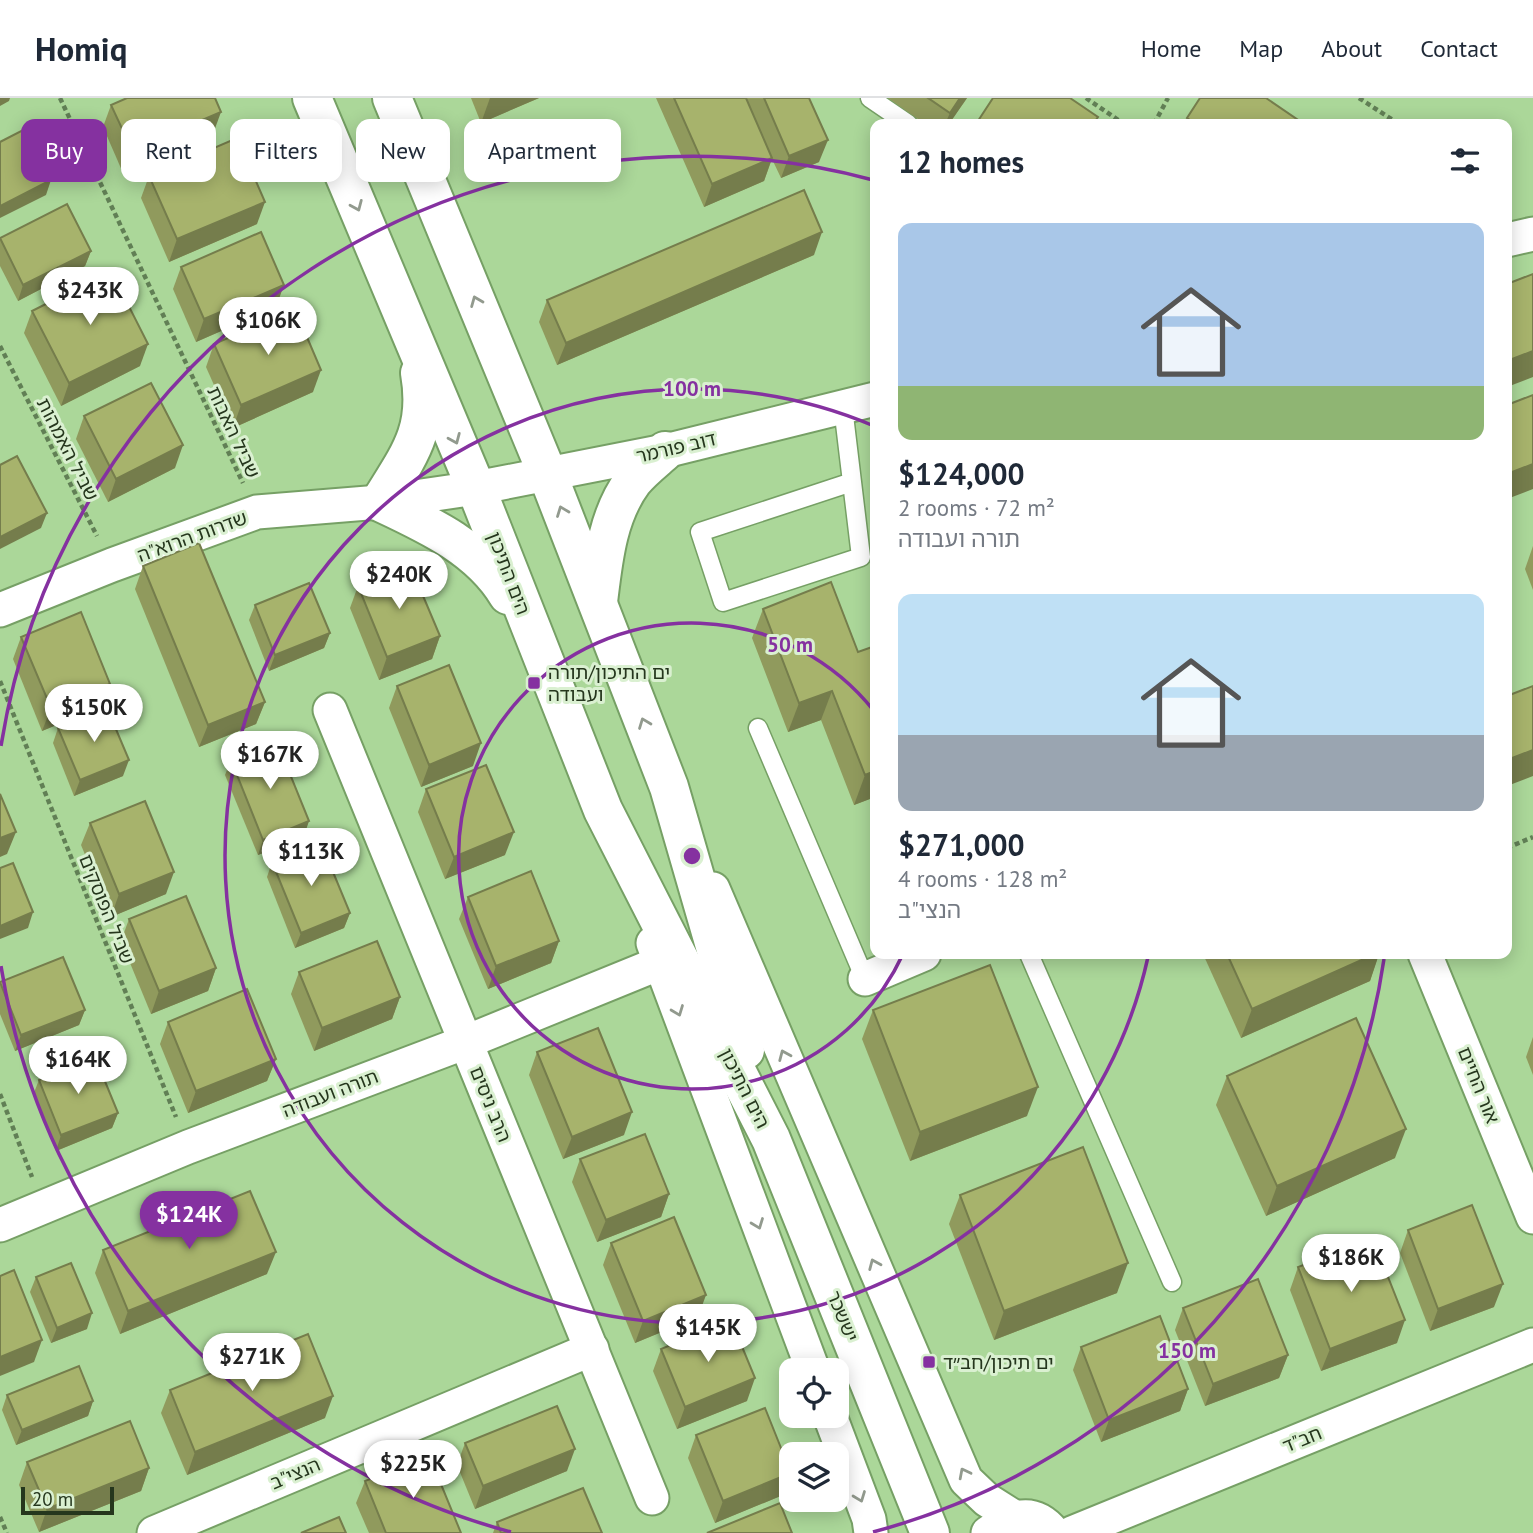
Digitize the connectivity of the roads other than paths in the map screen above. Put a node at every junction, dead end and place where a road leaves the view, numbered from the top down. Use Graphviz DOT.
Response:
graph roads {
  1 [pos="312,98"];
  2 [pos="392,98"];
  3 [pos="870,98"];
  4 [pos="901,119"];
  5 [pos="1533,234"];
  6 [pos="1512,239"];
  7 [pos="414,342"];
  8 [pos="870,400"];
  9 [pos="843,407"];
  10 [pos="665,451"];
  11 [pos="547,473"];
  12 [pos="852,482"];
  13 [pos="476,488"];
  14 [pos="380,502"];
  15 [pos="598,604"];
  16 [pos="0,610"];
  17 [pos="536,641"];
  18 [pos="330,710"];
  19 [pos="758,728"];
  20 [pos="669,787"];
  21 [pos="603,810"];
  22 [pos="912,959"];
  23 [pos="1031,959"];
  24 [pos="1427,959"];
  25 [pos="660,963"];
  26 [pos="865,979"];
  27 [pos="466,1042"];
  28 [pos="771,1139"];
  29 [pos="1533,1217"];
  30 [pos="0,1225"];
  31 [pos="1172,1282"];
  32 [pos="1533,1345"];
  33 [pos="592,1349"];
  34 [pos="808,1358"];
  35 [pos="835,1428"];
  36 [pos="652,1498"];
  37 [pos="1001,1525"];
  38 [pos="153,1533"];
  39 [pos="871,1533"];
  40 [pos="930,1533"];
  41 [pos="1055,1533"];
  42 [pos="1072,1533"];
  1 -- 7 [label="street, הים התיכון, one-way"];
  11 -- 2 [label="street, הים התיכון, one-way"];
  3 -- 4 [label="lane"];
  5 -- 6 [label="street"];
  7 -- 13 [label="street, הים התיכון, one-way"];
  7 -- 14 [label="street"];
  8 -- 9 [label="street, דוב פורמר"];
  9 -- 10 [label="street, דוב פורמר"];
  9 -- 12 [label="lane"];
  10 -- 11 [label="street, דוב פורמר"];
  10 -- 15 [label="street"];
  11 -- 13 [label="street, דוב פורמר"];
  15 -- 11 [label="street, הים התיכון, one-way"];
  12 -- 12 [label="lane"];
  13 -- 14 [label="street, שדרות הרוא\"ה"];
  13 -- 17 [label="street, הים התיכון"];
  14 -- 16 [label="street, שדרות הרוא\"ה"];
  14 -- 17 [label="street"];
  20 -- 15 [label="street, הים התיכון, one-way"];
  17 -- 21 [label="street, הים התיכון"];
  18 -- 27 [label="street, הרב ניסים"];
  19 -- 26 [label="lane"];
  20 -- 28 [label="street, הים התיכון"];
  37 -- 20 [label="street, one-way"];
  21 -- 25 [label="street"];
  21 -- 28 [label="street, הים התיכון"];
  22 -- 26 [label="street"];
  23 -- 31 [label="lane"];
  24 -- 29 [label="street, אור החיים"];
  25 -- 27 [label="street, תורה ועבודה"];
  25 -- 34 [label="street, one-way"];
  27 -- 30 [label="street, תורה ועבודה"];
  27 -- 33 [label="street, הרב ניסים"];
  28 -- 40 [label="street, יששכר"];
  32 -- 42 [label="street, חב\"ד"];
  33 -- 36 [label="street, הרב ניסים"];
  33 -- 38 [label="street, הנצי\"ב"];
  35 -- 39 [label="street, one-way"];
  37 -- 41 [label="street"];
}
